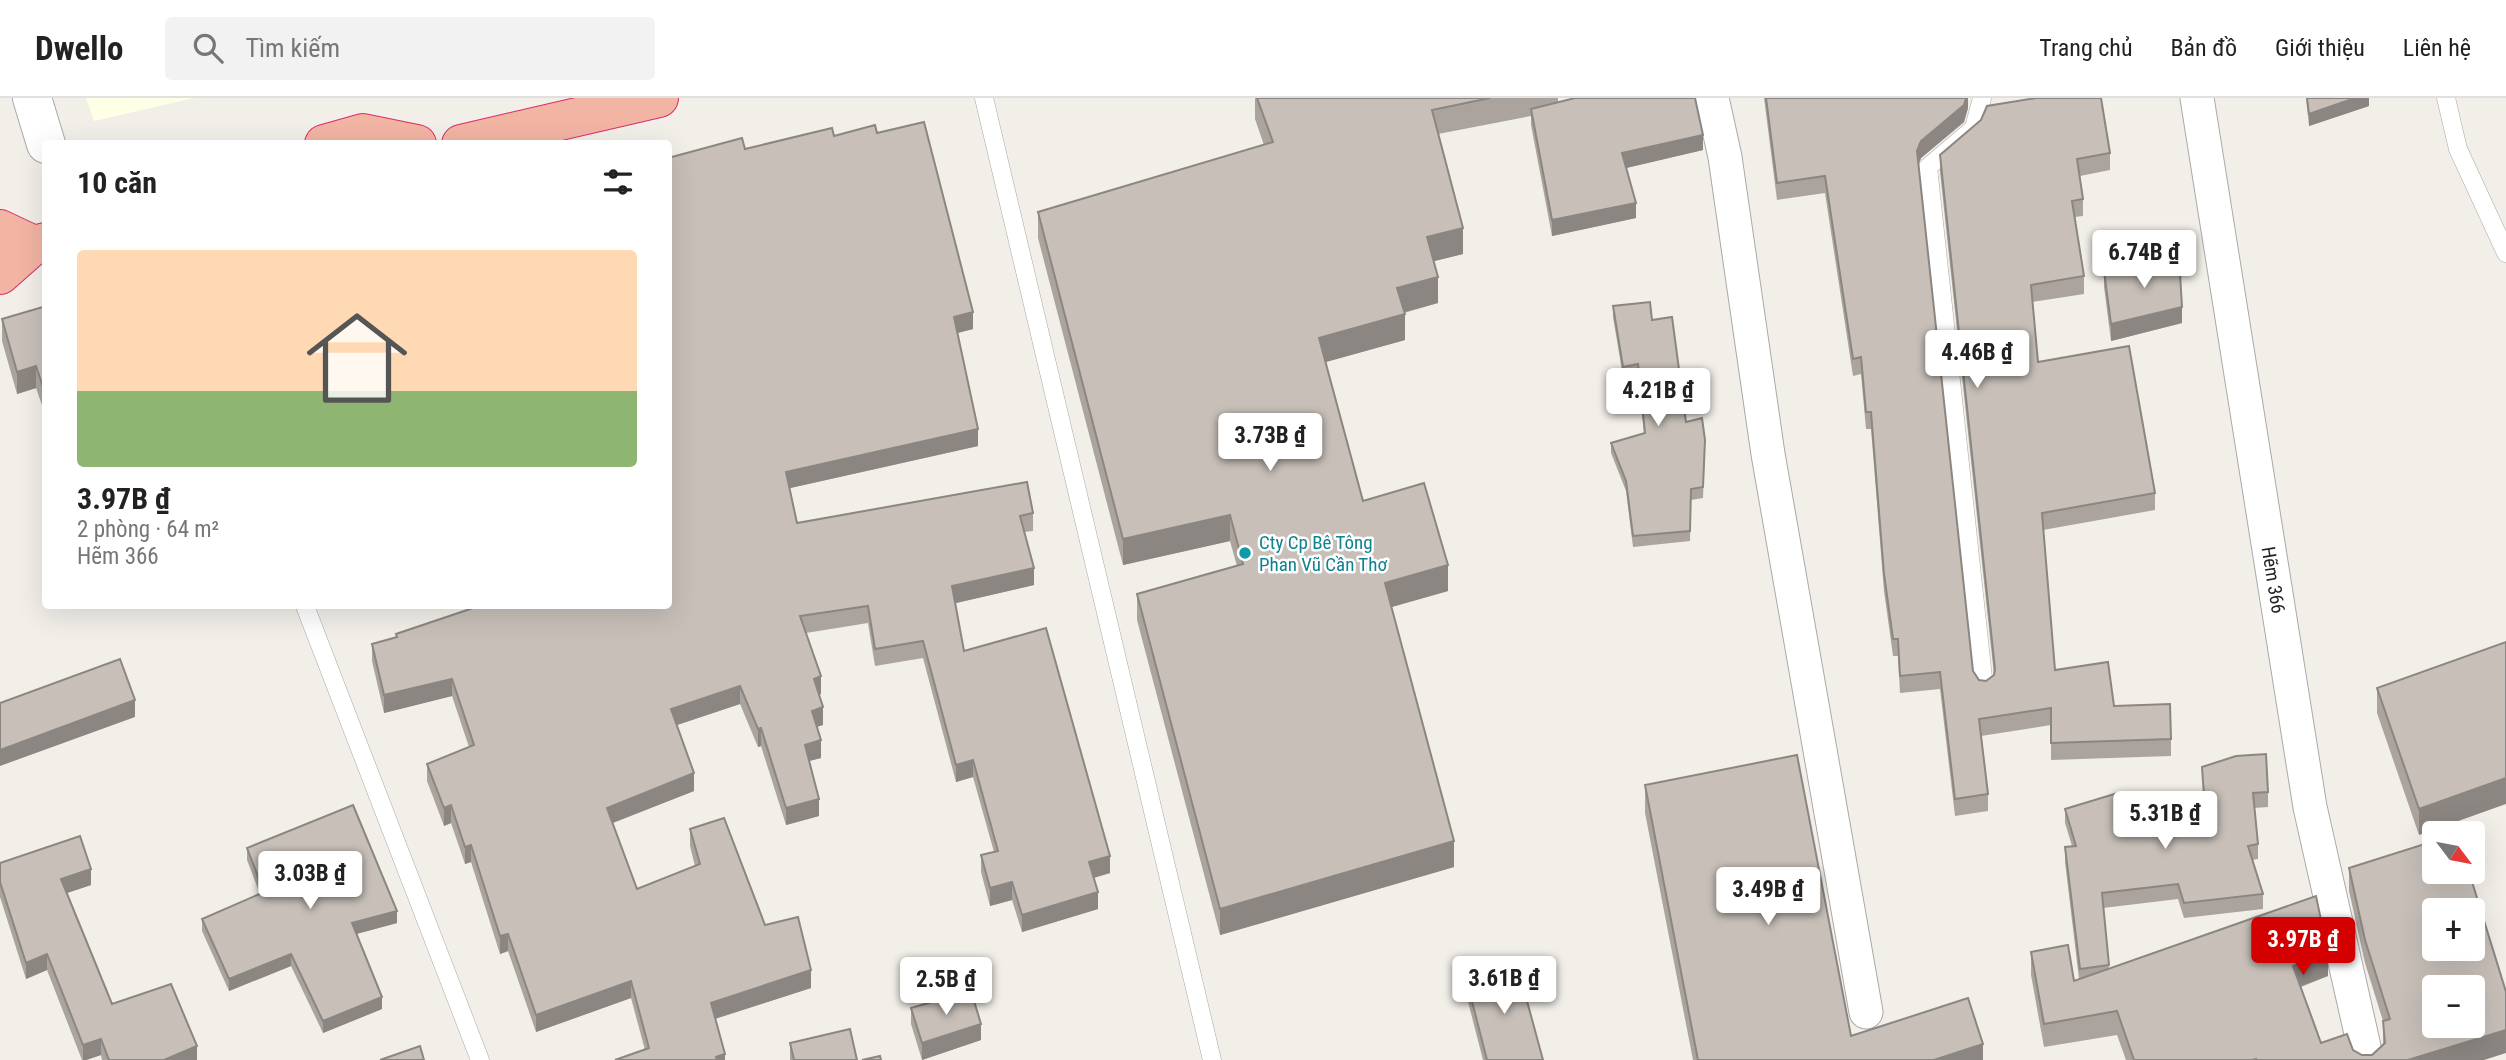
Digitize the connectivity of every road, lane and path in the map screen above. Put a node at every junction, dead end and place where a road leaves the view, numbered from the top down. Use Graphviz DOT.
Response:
graph roads {
  1 [pos="32,98"];
  2 [pos="659,98"];
  3 [pos="984,98"];
  4 [pos="1712,98"];
  5 [pos="1982,98"];
  6 [pos="2197,98"];
  7 [pos="2446,98"];
  8 [pos="45,140"];
  9 [pos="338,140"];
  10 [pos="397,140"];
  11 [pos="478,140"];
  12 [pos="26,239"];
  13 [pos="2506,253"];
  14 [pos="0,275"];
  15 [pos="306,609"];
  16 [pos="1984,687"];
  17 [pos="1866,1012"];
  18 [pos="480,1060"];
  19 [pos="1212,1060"];
  20 [pos="2367,1060"];
  1 -- 8 [label="street"];
  2 -- 11 [label="highway"];
  3 -- 19 [label="lane"];
  4 -- 17 [label="street"];
  5 -- 16 [label="lane"];
  6 -- 20 [label="street, Hẽm 366"];
  7 -- 13 [label="lane"];
  9 -- 10 [label="highway"];
  12 -- 14 [label="highway"];
  15 -- 18 [label="lane"];
}
